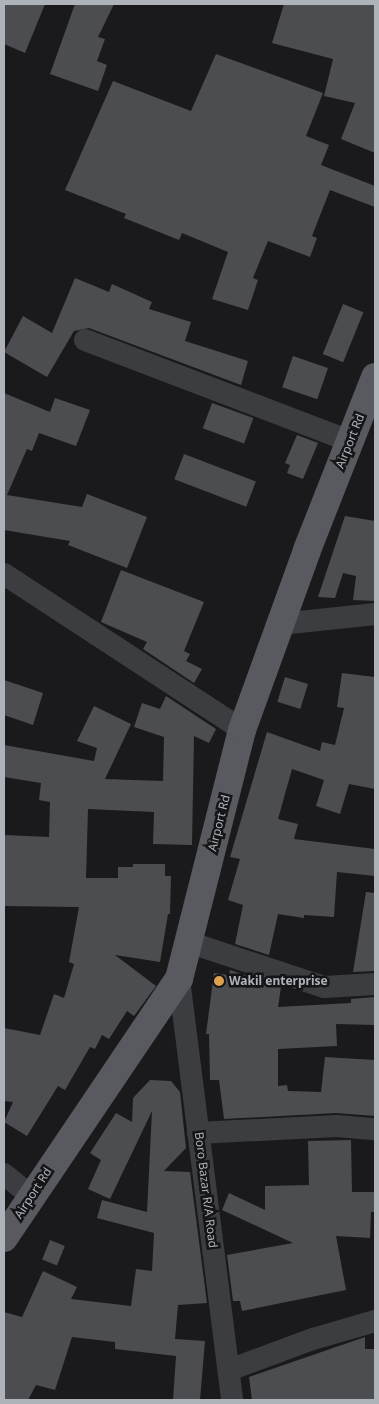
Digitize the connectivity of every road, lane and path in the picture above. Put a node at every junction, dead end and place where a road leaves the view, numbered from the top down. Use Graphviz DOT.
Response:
graph roads {
  1 [pos="85,340"];
  2 [pos="374,387"];
  3 [pos="350,441"];
  4 [pos="4,574"];
  5 [pos="375,614"];
  6 [pos="280,624"];
  7 [pos="242,730"];
  8 [pos="188,942"];
  9 [pos="179,979"];
  10 [pos="375,984"];
  11 [pos="375,1129"];
  12 [pos="198,1133"];
  13 [pos="4,1174"];
  14 [pos="31,1196"];
  15 [pos="4,1238"];
  16 [pos="375,1321"];
  17 [pos="228,1370"];
  18 [pos="232,1400"];
  1 -- 3 [label="street"];
  2 -- 3 [label="main road, Airport Rd"];
  3 -- 6 [label="main road, Airport Rd"];
  4 -- 7 [label="street"];
  5 -- 6 [label="street"];
  6 -- 7 [label="main road, Airport Rd"];
  7 -- 8 [label="main road, Airport Rd"];
  8 -- 9 [label="main road, Airport Rd"];
  8 -- 10 [label="street"];
  9 -- 12 [label="street, Boro Bazar R/A Road"];
  9 -- 14 [label="main road, Airport Rd"];
  11 -- 12 [label="street"];
  12 -- 17 [label="street, Boro Bazar R/A Road"];
  13 -- 14 [label="street"];
  14 -- 15 [label="main road, Airport Rd"];
  16 -- 17 [label="street"];
  17 -- 18 [label="street, Boro Bazar R/A Road"];
}
